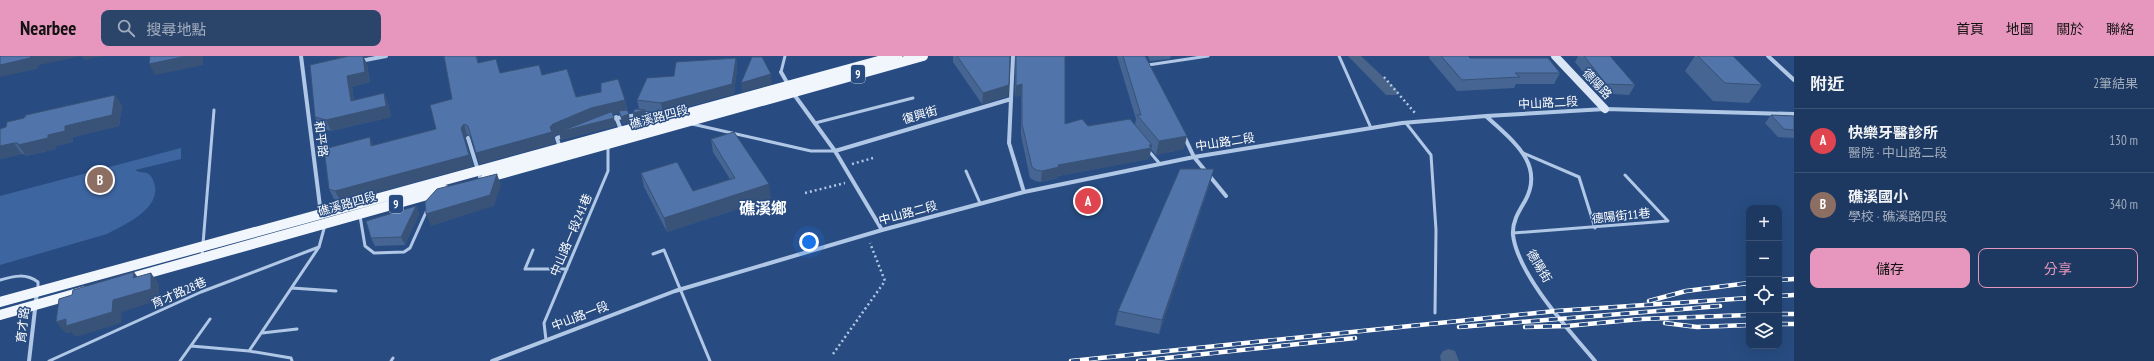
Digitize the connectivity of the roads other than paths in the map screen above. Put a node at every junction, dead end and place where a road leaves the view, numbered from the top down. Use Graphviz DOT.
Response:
graph roads {
  1 [pos="301,56"];
  2 [pos="386,56"];
  3 [pos="786,56"];
  4 [pos="897,56"];
  5 [pos="923,56"];
  6 [pos="1013,56"];
  7 [pos="1208,56"];
  8 [pos="1339,56"];
  9 [pos="1556,56"];
  10 [pos="1768,56"];
  11 [pos="1146,61"];
  12 [pos="356,62"];
  13 [pos="1148,66"];
  14 [pos="310,72"];
  15 [pos="781,72"];
  16 [pos="1151,73"];
  17 [pos="303,74"];
  18 [pos="1794,80"];
  19 [pos="791,89"];
  20 [pos="913,98"];
  21 [pos="1011,99"];
  22 [pos="1605,109"];
  23 [pos="214,110"];
  24 [pos="1794,114"];
  25 [pos="1486,116"];
  26 [pos="616,117"];
  27 [pos="683,119"];
  28 [pos="601,121"];
  29 [pos="667,123"];
  30 [pos="815,123"];
  31 [pos="1406,123"];
  32 [pos="1371,128"];
  33 [pos="572,132"];
  34 [pos="1181,132"];
  35 [pos="624,135"];
  36 [pos="468,138"];
  37 [pos="606,140"];
  38 [pos="1145,146"];
  39 [pos="835,150"];
  40 [pos="562,152"];
  41 [pos="1523,153"];
  42 [pos="1194,157"];
  43 [pos="1160,165"];
  44 [pos="966,171"];
  45 [pos="480,175"];
  46 [pos="1625,175"];
  47 [pos="1024,192"];
  48 [pos="1226,196"];
  49 [pos="980,204"];
  50 [pos="429,207"];
  51 [pos="321,214"];
  52 [pos="360,214"];
  53 [pos="326,224"];
  54 [pos="1595,228"];
  55 [pos="882,230"];
  56 [pos="1513,233"];
  57 [pos="203,247"];
  58 [pos="319,247"];
  59 [pos="533,250"];
  60 [pos="653,254"];
  61 [pos="202,258"];
  62 [pos="567,269"];
  63 [pos="0,280"];
  64 [pos="111,284"];
  65 [pos="96,288"];
  66 [pos="292,288"];
  67 [pos="681,289"];
  68 [pos="336,291"];
  69 [pos="675,291"];
  70 [pos="37,292"];
  71 [pos="0,302"];
  72 [pos="35,305"];
  73 [pos="1435,313"];
  74 [pos="0,315"];
  75 [pos="210,319"];
  76 [pos="297,329"];
  77 [pos="262,333"];
  78 [pos="546,340"];
  79 [pos="191,346"];
  80 [pos="249,351"];
  81 [pos="29,361"];
  82 [pos="49,361"];
  83 [pos="180,361"];
  84 [pos="292,361"];
  85 [pos="492,361"];
  86 [pos="710,361"];
  87 [pos="1595,361"];
  1 -- 17 [label="street, 和平路"];
  2 -- 12 [label="street"];
  3 -- 15 [label="lane"];
  4 -- 19 [label="main road, 9"];
  5 -- 19 [label="main road, 9"];
  6 -- 21 [label="street"];
  7 -- 13 [label="lane"];
  8 -- 32 [label="lane"];
  9 -- 22 [label="street, 德陽路"];
  10 -- 18 [label="street"];
  11 -- 13 [label="lane"];
  13 -- 16 [label="street"];
  14 -- 17 [label="street"];
  15 -- 19 [label="street"];
  17 -- 51 [label="street, 和平路"];
  19 -- 27 [label="main road, 礁溪路四段 / 9"];
  19 -- 30 [label="street"];
  20 -- 30 [label="lane"];
  21 -- 39 [label="street, 復興街"];
  21 -- 47 [label="street"];
  22 -- 24 [label="street, 中山路二段"];
  22 -- 25 [label="street, 中山路二段"];
  23 -- 57 [label="lane"];
  25 -- 31 [label="street, 中山路二段"];
  25 -- 41 [label="street, 德陽街"];
  26 -- 28 [label="street"];
  26 -- 29 [label="street"];
  26 -- 35 [label="street"];
  27 -- 29 [label="main road, 礁溪路四段 / 9"];
  27 -- 39 [label="lane"];
  29 -- 35 [label="main road, 礁溪路四段 / 9"];
  30 -- 39 [label="street"];
  31 -- 32 [label="street, 中山路二段"];
  31 -- 73 [label="lane"];
  32 -- 42 [label="street, 中山路二段"];
  33 -- 40 [label="street"];
  34 -- 42 [label="street"];
  35 -- 37 [label="main road, 礁溪路四段 / 9"];
  36 -- 45 [label="street"];
  37 -- 40 [label="main road, 礁溪路四段 / 9"];
  37 -- 62 [label="lane, 中山路一段241巷"];
  38 -- 43 [label="lane"];
  39 -- 55 [label="street"];
  40 -- 45 [label="main road, 礁溪路四段 / 9"];
  41 -- 54 [label="lane"];
  41 -- 56 [label="street, 德陽街"];
  42 -- 43 [label="street, 中山路二段"];
  42 -- 48 [label="street"];
  43 -- 47 [label="street, 中山路二段"];
  44 -- 49 [label="lane"];
  45 -- 51 [label="main road, 礁溪路四段 / 9"];
  45 -- 52 [label="main road, 礁溪路四段 / 9"];
  46 -- 54 [label="lane, 德陽街11巷"];
  47 -- 49 [label="street, 中山路二段"];
  49 -- 55 [label="street, 中山路二段"];
  50 -- 52 [label="lane"];
  51 -- 53 [label="street, 和平路"];
  51 -- 57 [label="main road, 礁溪路四段 / 9"];
  52 -- 53 [label="main road, 礁溪路四段 / 9"];
  53 -- 58 [label="lane"];
  53 -- 61 [label="main road, 礁溪路四段 / 9"];
  54 -- 56 [label="lane, 德陽街11巷"];
  55 -- 67 [label="street, 中山路二段"];
  56 -- 87 [label="street, 德陽街"];
  57 -- 61 [label="lane"];
  57 -- 70 [label="main road, 礁溪路四段 / 9"];
  58 -- 66 [label="lane"];
  58 -- 82 [label="lane, 育才路28巷"];
  59 -- 62 [label="lane"];
  60 -- 67 [label="lane"];
  61 -- 64 [label="main road, 礁溪路四段 / 9"];
  62 -- 78 [label="lane, 中山路一段241巷"];
  63 -- 70 [label="lane"];
  65 -- 72 [label="main road"];
  66 -- 68 [label="lane"];
  66 -- 77 [label="lane"];
  67 -- 69 [label="street, 中山路二段"];
  67 -- 86 [label="lane"];
  69 -- 78 [label="street, 中山路一段"];
  70 -- 71 [label="main road, 礁溪路四段 / 9"];
  70 -- 72 [label="street, 育才路"];
  72 -- 74 [label="main road"];
  72 -- 81 [label="street, 育才路"];
  75 -- 79 [label="lane"];
  76 -- 77 [label="lane"];
  77 -- 80 [label="lane"];
  78 -- 85 [label="street, 中山路一段"];
  79 -- 80 [label="lane"];
  79 -- 83 [label="lane"];
  80 -- 84 [label="lane"];
}
